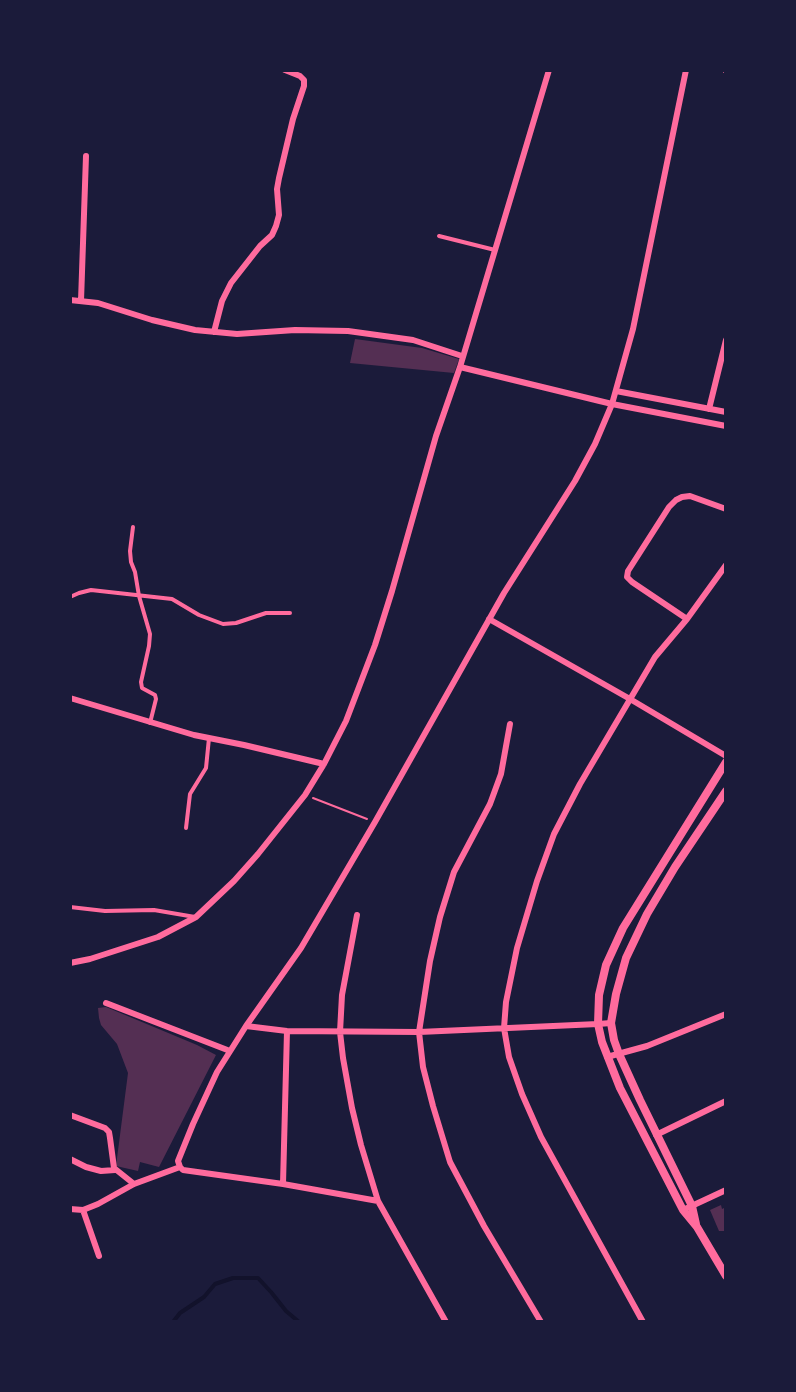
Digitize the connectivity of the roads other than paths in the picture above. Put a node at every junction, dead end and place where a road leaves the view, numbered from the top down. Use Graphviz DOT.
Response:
graph roads {
  1 [pos="285,70"];
  2 [pos="549,70"];
  3 [pos="686,70"];
  4 [pos="86,156"];
  5 [pos="439,236"];
  6 [pos="495,250"];
  7 [pos="70,300"];
  8 [pos="81,301"];
  9 [pos="214,332"];
  10 [pos="726,339"];
  11 [pos="462,356"];
  12 [pos="460,367"];
  13 [pos="616,391"];
  14 [pos="612,404"];
  15 [pos="709,409"];
  16 [pos="726,412"];
  17 [pos="726,426"];
  18 [pos="726,509"];
  19 [pos="133,527"];
  20 [pos="726,566"];
  21 [pos="139,596"];
  22 [pos="70,597"];
  23 [pos="290,613"];
  24 [pos="489,619"];
  25 [pos="687,619"];
  26 [pos="70,698"];
  27 [pos="630,699"];
  28 [pos="150,723"];
  29 [pos="510,724"];
  30 [pos="209,738"];
  31 [pos="726,756"];
  32 [pos="726,762"];
  33 [pos="324,764"];
  34 [pos="726,791"];
  35 [pos="186,828"];
  36 [pos="70,907"];
  37 [pos="357,915"];
  38 [pos="196,917"];
  39 [pos="70,963"];
  40 [pos="106,1003"];
  41 [pos="726,1014"];
  42 [pos="611,1023"];
  43 [pos="598,1024"];
  44 [pos="246,1026"];
  45 [pos="504,1028"];
  46 [pos="287,1031"];
  47 [pos="340,1032"];
  48 [pos="419,1032"];
  49 [pos="230,1051"];
  50 [pos="619,1054"];
  51 [pos="607,1057"];
  52 [pos="726,1101"];
  53 [pos="70,1115"];
  54 [pos="656,1135"];
  55 [pos="70,1159"];
  56 [pos="180,1167"];
  57 [pos="116,1170"];
  58 [pos="134,1184"];
  59 [pos="283,1184"];
  60 [pos="726,1190"];
  61 [pos="378,1202"];
  62 [pos="688,1208"];
  63 [pos="70,1209"];
  64 [pos="83,1210"];
  65 [pos="99,1256"];
  66 [pos="726,1276"];
  67 [pos="446,1322"];
  68 [pos="541,1322"];
  69 [pos="643,1322"];
  1 -- 9 [label="street"];
  2 -- 6 [label="street"];
  3 -- 13 [label="street"];
  4 -- 8 [label="street"];
  5 -- 6 [label="lane"];
  6 -- 11 [label="street"];
  7 -- 8 [label="street"];
  8 -- 9 [label="street"];
  9 -- 11 [label="street"];
  10 -- 15 [label="street"];
  11 -- 12 [label="street"];
  12 -- 14 [label="street"];
  12 -- 33 [label="street"];
  13 -- 14 [label="street"];
  13 -- 15 [label="street"];
  14 -- 17 [label="street"];
  14 -- 24 [label="street"];
  15 -- 16 [label="street"];
  18 -- 25 [label="street"];
  19 -- 21 [label="lane"];
  20 -- 25 [label="street"];
  21 -- 22 [label="lane"];
  21 -- 23 [label="lane"];
  21 -- 28 [label="lane"];
  24 -- 27 [label="street"];
  24 -- 44 [label="street"];
  25 -- 27 [label="street"];
  26 -- 28 [label="street"];
  27 -- 31 [label="street"];
  27 -- 45 [label="street"];
  28 -- 30 [label="street"];
  29 -- 48 [label="street"];
  30 -- 33 [label="street"];
  30 -- 35 [label="lane"];
  32 -- 43 [label="street"];
  33 -- 38 [label="street"];
  34 -- 42 [label="street"];
  36 -- 38 [label="lane"];
  37 -- 47 [label="street"];
  38 -- 39 [label="street"];
  40 -- 49 [label="street"];
  41 -- 50 [label="street"];
  42 -- 43 [label="street"];
  42 -- 50 [label="street"];
  43 -- 45 [label="street"];
  43 -- 51 [label="street"];
  44 -- 46 [label="street"];
  44 -- 49 [label="street"];
  45 -- 48 [label="street"];
  45 -- 69 [label="street"];
  46 -- 47 [label="street"];
  46 -- 59 [label="street"];
  47 -- 48 [label="street"];
  47 -- 61 [label="street"];
  48 -- 68 [label="street"];
  49 -- 56 [label="street"];
  50 -- 51 [label="street"];
  50 -- 54 [label="street"];
  51 -- 62 [label="street"];
  52 -- 54 [label="street"];
  53 -- 57 [label="street"];
  54 -- 62 [label="street"];
  55 -- 57 [label="street"];
  56 -- 58 [label="street"];
  56 -- 59 [label="street"];
  57 -- 58 [label="street"];
  58 -- 64 [label="street"];
  59 -- 61 [label="street"];
  60 -- 62 [label="street"];
  61 -- 67 [label="street"];
  62 -- 66 [label="street"];
  63 -- 64 [label="street"];
  64 -- 65 [label="street"];
}
